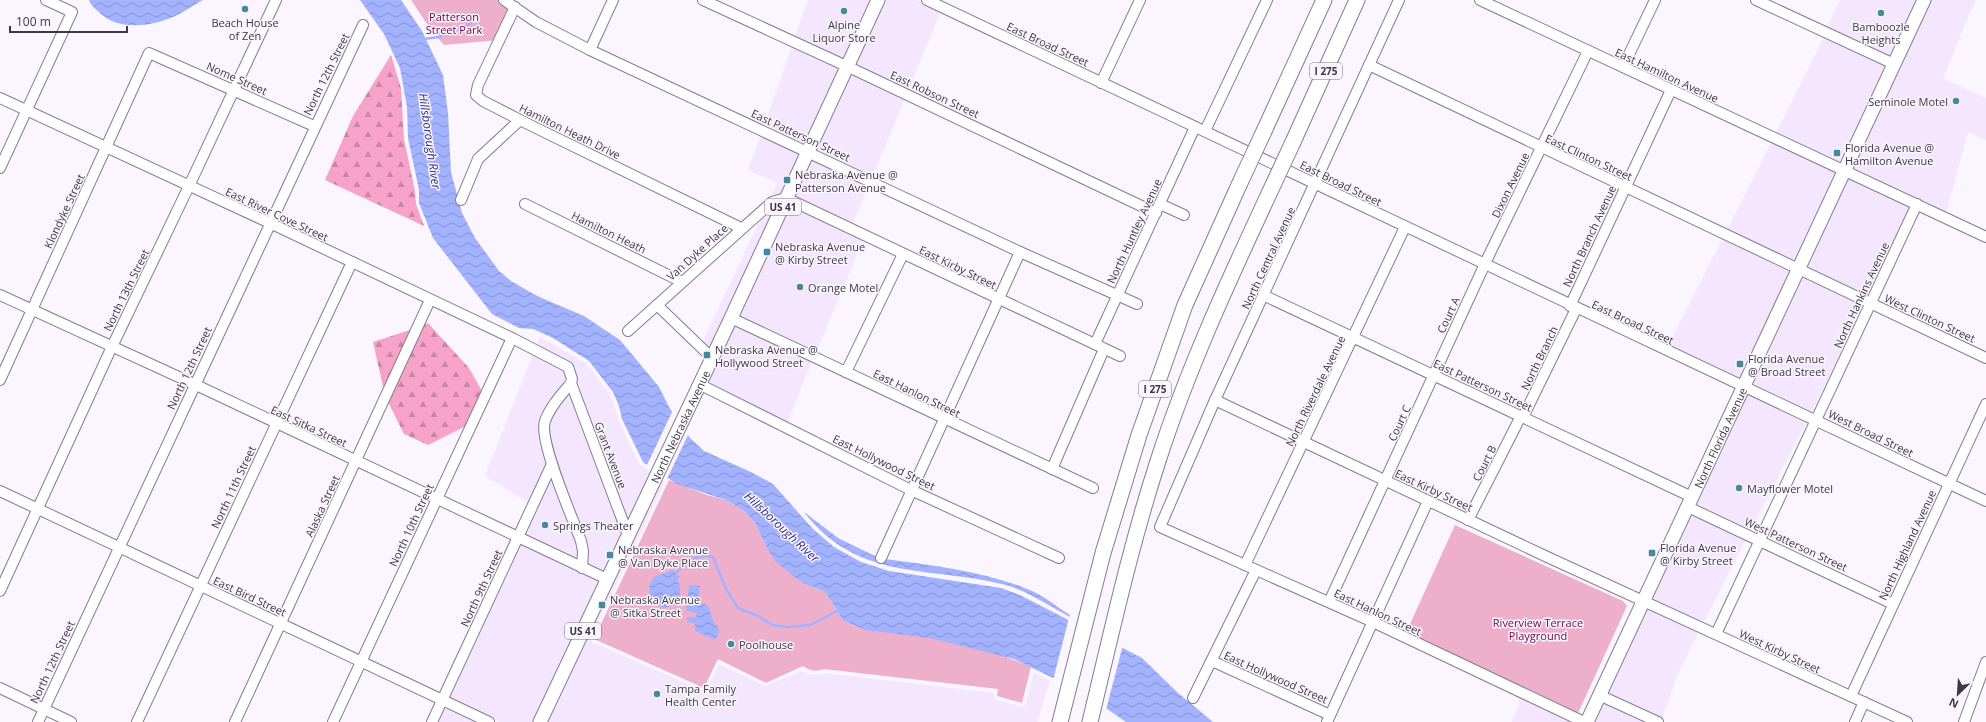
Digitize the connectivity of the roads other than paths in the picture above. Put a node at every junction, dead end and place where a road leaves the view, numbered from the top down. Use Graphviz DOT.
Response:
graph roads {
  1 [pos="46,0"];
  2 [pos="276,0"];
  3 [pos="504,0"];
  4 [pos="613,0"];
  5 [pos="703,0"];
  6 [pos="878,0"];
  7 [pos="927,0"];
  8 [pos="1140,0"];
  9 [pos="1267,0"];
  10 [pos="1324,0"];
  11 [pos="1357,0"];
  12 [pos="1399,0"];
  13 [pos="1480,0"];
  14 [pos="1505,0"];
  15 [pos="1655,0"];
  16 [pos="1756,0"];
  17 [pos="1924,0"];
  18 [pos="515,7"];
  19 [pos="1501,10"];
  20 [pos="363,25"];
  21 [pos="590,50"];
  22 [pos="1588,50"];
  23 [pos="149,53"];
  24 [pos="1894,64"];
  25 [pos="1369,65"];
  26 [pos="848,66"];
  27 [pos="1624,67"];
  28 [pos="1101,83"];
  29 [pos="233,89"];
  30 [pos="1671,90"];
  31 [pos="0,98"];
  32 [pos="27,111"];
  33 [pos="520,120"];
  34 [pos="314,126"];
  35 [pos="1195,127"];
  36 [pos="1204,131"];
  37 [pos="1541,147"];
  38 [pos="107,148"];
  39 [pos="808,151"];
  40 [pos="0,168"];
  41 [pos="1845,171"];
  42 [pos="1315,184"];
  43 [pos="189,186"];
  44 [pos="1625,187"];
  45 [pos="786,198"];
  46 [pos="461,200"];
  47 [pos="525,204"];
  48 [pos="1917,204"];
  49 [pos="1158,208"];
  50 [pos="1184,216"];
  51 [pos="270,223"];
  52 [pos="1405,227"];
  53 [pos="741,228"];
  54 [pos="1986,237"];
  55 [pos="1020,252"];
  56 [pos="903,254"];
  57 [pos="352,262"];
  58 [pos="1484,265"];
  59 [pos="1799,269"];
  60 [pos="682,282"];
  61 [pos="0,295"];
  62 [pos="1118,295"];
  63 [pos="1263,295"];
  64 [pos="430,300"];
  65 [pos="999,300"];
  66 [pos="1871,303"];
  67 [pos="1137,304"];
  68 [pos="657,305"];
  69 [pos="1573,307"];
  70 [pos="32,310"];
  71 [pos="731,318"];
  72 [pos="628,331"];
  73 [pos="512,338"];
  74 [pos="1354,338"];
  75 [pos="1094,344"];
  76 [pos="112,347"];
  77 [pos="1104,349"];
  78 [pos="542,353"];
  79 [pos="1120,356"];
  80 [pos="712,358"];
  81 [pos="1986,358"];
  82 [pos="846,372"];
  83 [pos="1434,376"];
  84 [pos="0,380"];
  85 [pos="571,383"];
  86 [pos="194,384"];
  87 [pos="699,384"];
  88 [pos="1745,386"];
  89 [pos="1215,400"];
  90 [pos="1986,404"];
  91 [pos="1522,417"];
  92 [pos="943,419"];
  93 [pos="1815,420"];
  94 [pos="276,424"];
  95 [pos="1304,442"];
  96 [pos="357,462"];
  97 [pos="552,464"];
  98 [pos="1052,469"];
  99 [pos="1385,481"];
  100 [pos="1949,484"];
  101 [pos="1093,488"];
  102 [pos="911,490"];
  103 [pos="0,491"];
  104 [pos="436,500"];
  105 [pos="1428,501"];
  106 [pos="1986,501"];
  107 [pos="1690,502"];
  108 [pos="38,509"];
  109 [pos="1468,520"];
  110 [pos="1160,527"];
  111 [pos="628,535"];
  112 [pos="518,538"];
  113 [pos="1759,540"];
  114 [pos="119,548"];
  115 [pos="881,558"];
  116 [pos="1059,558"];
  117 [pos="1245,565"];
  118 [pos="582,568"];
  119 [pos="1256,570"];
  120 [pos="607,579"];
  121 [pos="200,586"];
  122 [pos="0,591"];
  123 [pos="1643,601"];
  124 [pos="1329,602"];
  125 [pos="1893,604"];
  126 [pos="1373,622"];
  127 [pos="280,624"];
  128 [pos="1716,634"];
  129 [pos="361,662"];
  130 [pos="1212,662"];
  131 [pos="1986,662"];
  132 [pos="0,688"];
  133 [pos="1599,695"];
  134 [pos="1851,696"];
  135 [pos="1193,698"];
  136 [pos="442,700"];
  137 [pos="1864,702"];
  138 [pos="44,709"];
  139 [pos="1061,717"];
  140 [pos="1329,718"];
  141 [pos="38,722"];
  142 [pos="72,722"];
  143 [pos="137,722"];
  144 [pos="235,722"];
  145 [pos="333,722"];
  146 [pos="432,722"];
  147 [pos="489,722"];
  148 [pos="540,722"];
  149 [pos="1090,722"];
  150 [pos="1585,722"];
  151 [pos="1658,722"];
  152 [pos="1855,722"];
  153 [pos="1907,722"];
  154 [pos="1964,722"];
  1 -- 32 [label="street"];
  2 -- 29 [label="street, North 13th Street"];
  3 -- 18 [label="street, East Patterson Street"];
  4 -- 21 [label="street"];
  5 -- 26 [label="street, East Robson Street"];
  6 -- 26 [label="main road, North Nebraska Avenue / US 41"];
  7 -- 28 [label="street, East Broad Street"];
  8 -- 28 [label="street"];
  9 -- 36 [label="street"];
  10 -- 139 [label="highway, I 275, bridge"];
  11 -- 149 [label="highway, I 275, bridge"];
  12 -- 25 [label="street, North Central Avenue"];
  13 -- 19 [label="street, East Hamilton Avenue"];
  14 -- 19 [label="street"];
  15 -- 27 [label="street"];
  16 -- 24 [label="street"];
  17 -- 24 [label="main road, North Florida Avenue"];
  18 -- 21 [label="street, East Patterson Street"];
  18 -- 33 [label="street, Hamilton Heath Drive"];
  19 -- 22 [label="street, East Hamilton Avenue"];
  20 -- 34 [label="street, North 12th Street"];
  21 -- 39 [label="street, East Patterson Street"];
  22 -- 27 [label="street, East Hamilton Avenue"];
  22 -- 37 [label="street, Dixon Avenue"];
  23 -- 29 [label="street, Nome Street"];
  23 -- 38 [label="street, Klondyke Street"];
  24 -- 41 [label="main road, North Florida Avenue"];
  25 -- 37 [label="street, East Clinton Street"];
  25 -- 42 [label="street, North Central Avenue"];
  26 -- 39 [label="main road, North Nebraska Avenue / US 41"];
  26 -- 49 [label="street, East Robson Street"];
  27 -- 30 [label="street, East Hamilton Avenue"];
  28 -- 35 [label="street, East Broad Street"];
  29 -- 34 [label="street, Nome Street"];
  29 -- 43 [label="street, North 13th Street"];
  30 -- 41 [label="street, East Hamilton Avenue"];
  30 -- 44 [label="street, North Branch Avenue"];
  31 -- 32 [label="street, East River Cove Street"];
  32 -- 38 [label="street, East River Cove Street"];
  32 -- 40 [label="street"];
  33 -- 46 [label="street"];
  33 -- 53 [label="street, Hamilton Heath Drive"];
  34 -- 51 [label="street, North 12th Street"];
  35 -- 36 [label="street, East Broad Street"];
  35 -- 49 [label="street, North Huntley Avenue"];
  36 -- 42 [label="street, East Broad Street"];
  37 -- 44 [label="street, East Clinton Street"];
  37 -- 58 [label="street, Dixon Avenue"];
  38 -- 43 [label="street, East River Cove Street"];
  38 -- 70 [label="street, Klondyke Street"];
  39 -- 45 [label="main road, North Nebraska Avenue / US 41"];
  39 -- 55 [label="street, East Patterson Street"];
  41 -- 48 [label="street, East Hamilton Avenue"];
  41 -- 59 [label="main road, North Florida Avenue"];
  42 -- 52 [label="street, East Broad Street"];
  42 -- 63 [label="street, North Central Avenue"];
  43 -- 51 [label="street, East River Cove Street"];
  43 -- 76 [label="street, North 13th Street"];
  44 -- 59 [label="street, East Clinton Street"];
  44 -- 69 [label="street, North Branch Avenue"];
  45 -- 53 [label="street, Van Dyke Place"];
  45 -- 56 [label="street, East Kirby Street"];
  45 -- 71 [label="main road, North Nebraska Avenue / US 41"];
  47 -- 60 [label="street, Hamilton Heath"];
  48 -- 54 [label="street, East Hamilton Avenue"];
  48 -- 66 [label="street, North Hankins Avenue"];
  49 -- 50 [label="street, East Robson Street"];
  49 -- 62 [label="street, North Huntley Avenue"];
  51 -- 57 [label="street, East River Cove Street"];
  51 -- 86 [label="street, North 12th Street"];
  52 -- 58 [label="street, East Broad Street"];
  52 -- 74 [label="street, North Riverdale Avenue"];
  53 -- 60 [label="street, Van Dyke Place"];
  55 -- 62 [label="street, East Patterson Street"];
  55 -- 65 [label="street"];
  56 -- 65 [label="street, East Kirby Street"];
  56 -- 82 [label="street"];
  57 -- 64 [label="street, East River Cove Street"];
  57 -- 94 [label="street, North 11th Street"];
  58 -- 69 [label="street, East Broad Street"];
  58 -- 83 [label="street, Court A"];
  59 -- 66 [label="street, West Clinton Street"];
  59 -- 88 [label="main road, North Florida Avenue"];
  60 -- 68 [label="street, Van Dyke Place"];
  61 -- 70 [label="street, East Sitka Street"];
  62 -- 67 [label="street, East Patterson Street"];
  62 -- 75 [label="street, North Huntley Avenue"];
  63 -- 74 [label="street, East Patterson Street"];
  63 -- 89 [label="street, North Central Avenue"];
  64 -- 73 [label="street, East River Cove Street"];
  64 -- 96 [label="street, Alaska Street"];
  65 -- 75 [label="street, East Kirby Street"];
  65 -- 92 [label="street"];
  66 -- 81 [label="street, West Clinton Street"];
  66 -- 93 [label="street, North Hankins Avenue"];
  68 -- 72 [label="street, Van Dyke Place"];
  68 -- 80 [label="street"];
  69 -- 88 [label="street, East Broad Street"];
  69 -- 91 [label="street, North Branch"];
  70 -- 76 [label="street, East Sitka Street"];
  70 -- 84 [label="street, Klondyke Street"];
  71 -- 80 [label="main road, North Nebraska Avenue / US 41"];
  71 -- 82 [label="street, East Hanlon Street"];
  73 -- 78 [label="street, East River Cove Street"];
  73 -- 104 [label="street, North 10th Street"];
  74 -- 83 [label="street, East Patterson Street"];
  74 -- 95 [label="street, North Riverdale Avenue"];
  75 -- 77 [label="street, East Kirby Street"];
  76 -- 86 [label="street, East Sitka Street"];
  76 -- 108 [label="street, North 13th Street"];
  77 -- 79 [label="street, East Kirby Street"];
  77 -- 98 [label="street"];
  78 -- 85 [label="street, Grant Avenue"];
  80 -- 87 [label="main road, North Nebraska Avenue / US 41"];
  82 -- 92 [label="street, East Hanlon Street"];
  83 -- 91 [label="street, East Patterson Street"];
  83 -- 99 [label="street, Court C"];
  85 -- 97 [label="street"];
  85 -- 111 [label="street, Grant Avenue"];
  86 -- 94 [label="street, East Sitka Street"];
  86 -- 114 [label="street, North 12th Street"];
  87 -- 102 [label="street, East Hollywood Street"];
  87 -- 111 [label="main road, North Nebraska Avenue / US 41"];
  88 -- 93 [label="street, West Broad Street"];
  88 -- 107 [label="main road, North Florida Avenue"];
  89 -- 95 [label="street, East Kirby Street"];
  89 -- 110 [label="street, North Central Avenue"];
  90 -- 100 [label="street, North Highland Avenue"];
  91 -- 107 [label="street, East Patterson Street"];
  91 -- 109 [label="street, Court B"];
  92 -- 98 [label="street, East Hanlon Street"];
  92 -- 102 [label="street"];
  93 -- 100 [label="street, West Broad Street"];
  93 -- 113 [label="street, North Hankins Avenue"];
  94 -- 96 [label="street, East Sitka Street"];
  94 -- 121 [label="street, North 11th Street"];
  95 -- 99 [label="street, East Kirby Street"];
  95 -- 117 [label="street, North Riverdale Avenue"];
  96 -- 104 [label="street, East Sitka Street"];
  96 -- 127 [label="street, Alaska Street"];
  97 -- 112 [label="street, North 9th Street"];
  97 -- 118 [label="street"];
  98 -- 101 [label="street, East Hanlon Street"];
  99 -- 105 [label="street, East Kirby Street"];
  99 -- 124 [label="street, Court C"];
  100 -- 106 [label="street, West Broad Street"];
  100 -- 125 [label="street, North Highland Avenue"];
  102 -- 115 [label="street"];
  102 -- 116 [label="street, East Hollywood Street"];
  103 -- 108 [label="street, East Bird Street"];
  104 -- 112 [label="street, East Sitka Street"];
  104 -- 129 [label="street, North 10th Street"];
  105 -- 109 [label="street, East Kirby Street"];
  105 -- 126 [label="street"];
  107 -- 113 [label="street, West Patterson Street"];
  107 -- 123 [label="main road, North Florida Avenue"];
  108 -- 114 [label="street, East Bird Street"];
  108 -- 122 [label="street, North 13th Street"];
  109 -- 123 [label="street, East Kirby Street"];
  110 -- 117 [label="street, East Hanlon Street"];
  111 -- 120 [label="main road, North Nebraska Avenue / US 41"];
  112 -- 118 [label="street, East Sitka Street"];
  112 -- 136 [label="street, North 9th Street"];
  113 -- 125 [label="street, West Patterson Street"];
  113 -- 128 [label="street, North Hankins Avenue"];
  114 -- 121 [label="street, East Bird Street"];
  114 -- 138 [label="street, North 12th Street"];
  117 -- 119 [label="street, East Hanlon Street"];
  118 -- 120 [label="street, East Sitka Street"];
  119 -- 124 [label="street, East Hanlon Street"];
  119 -- 130 [label="street"];
  120 -- 148 [label="main road, North Nebraska Avenue / US 41"];
  121 -- 127 [label="street, East Bird Street"];
  121 -- 143 [label="street, North 11th Street"];
  123 -- 128 [label="street, West Kirby Street"];
  123 -- 133 [label="main road, North Florida Avenue"];
  124 -- 126 [label="street, East Hanlon Street"];
  125 -- 134 [label="street, North Highland Avenue"];
  126 -- 140 [label="street"];
  126 -- 150 [label="street, East Hanlon Street"];
  127 -- 129 [label="street, East Bird Street"];
  127 -- 144 [label="street, Alaska Street"];
  128 -- 134 [label="street, West Kirby Street"];
  129 -- 136 [label="street, East Bird Street"];
  129 -- 145 [label="street, North 10th Street"];
  130 -- 135 [label="street"];
  130 -- 140 [label="street, East Hollywood Street"];
  131 -- 154 [label="street"];
  132 -- 138 [label="street"];
  133 -- 150 [label="main road, North Florida Avenue"];
  133 -- 151 [label="street"];
  134 -- 137 [label="street, West Kirby Street"];
  136 -- 146 [label="street, North 9th Street"];
  136 -- 147 [label="street, East Bird Street"];
  137 -- 152 [label="street"];
  137 -- 153 [label="street, West Kirby Street"];
  138 -- 141 [label="street, North 12th Street"];
  138 -- 142 [label="street"];
}
